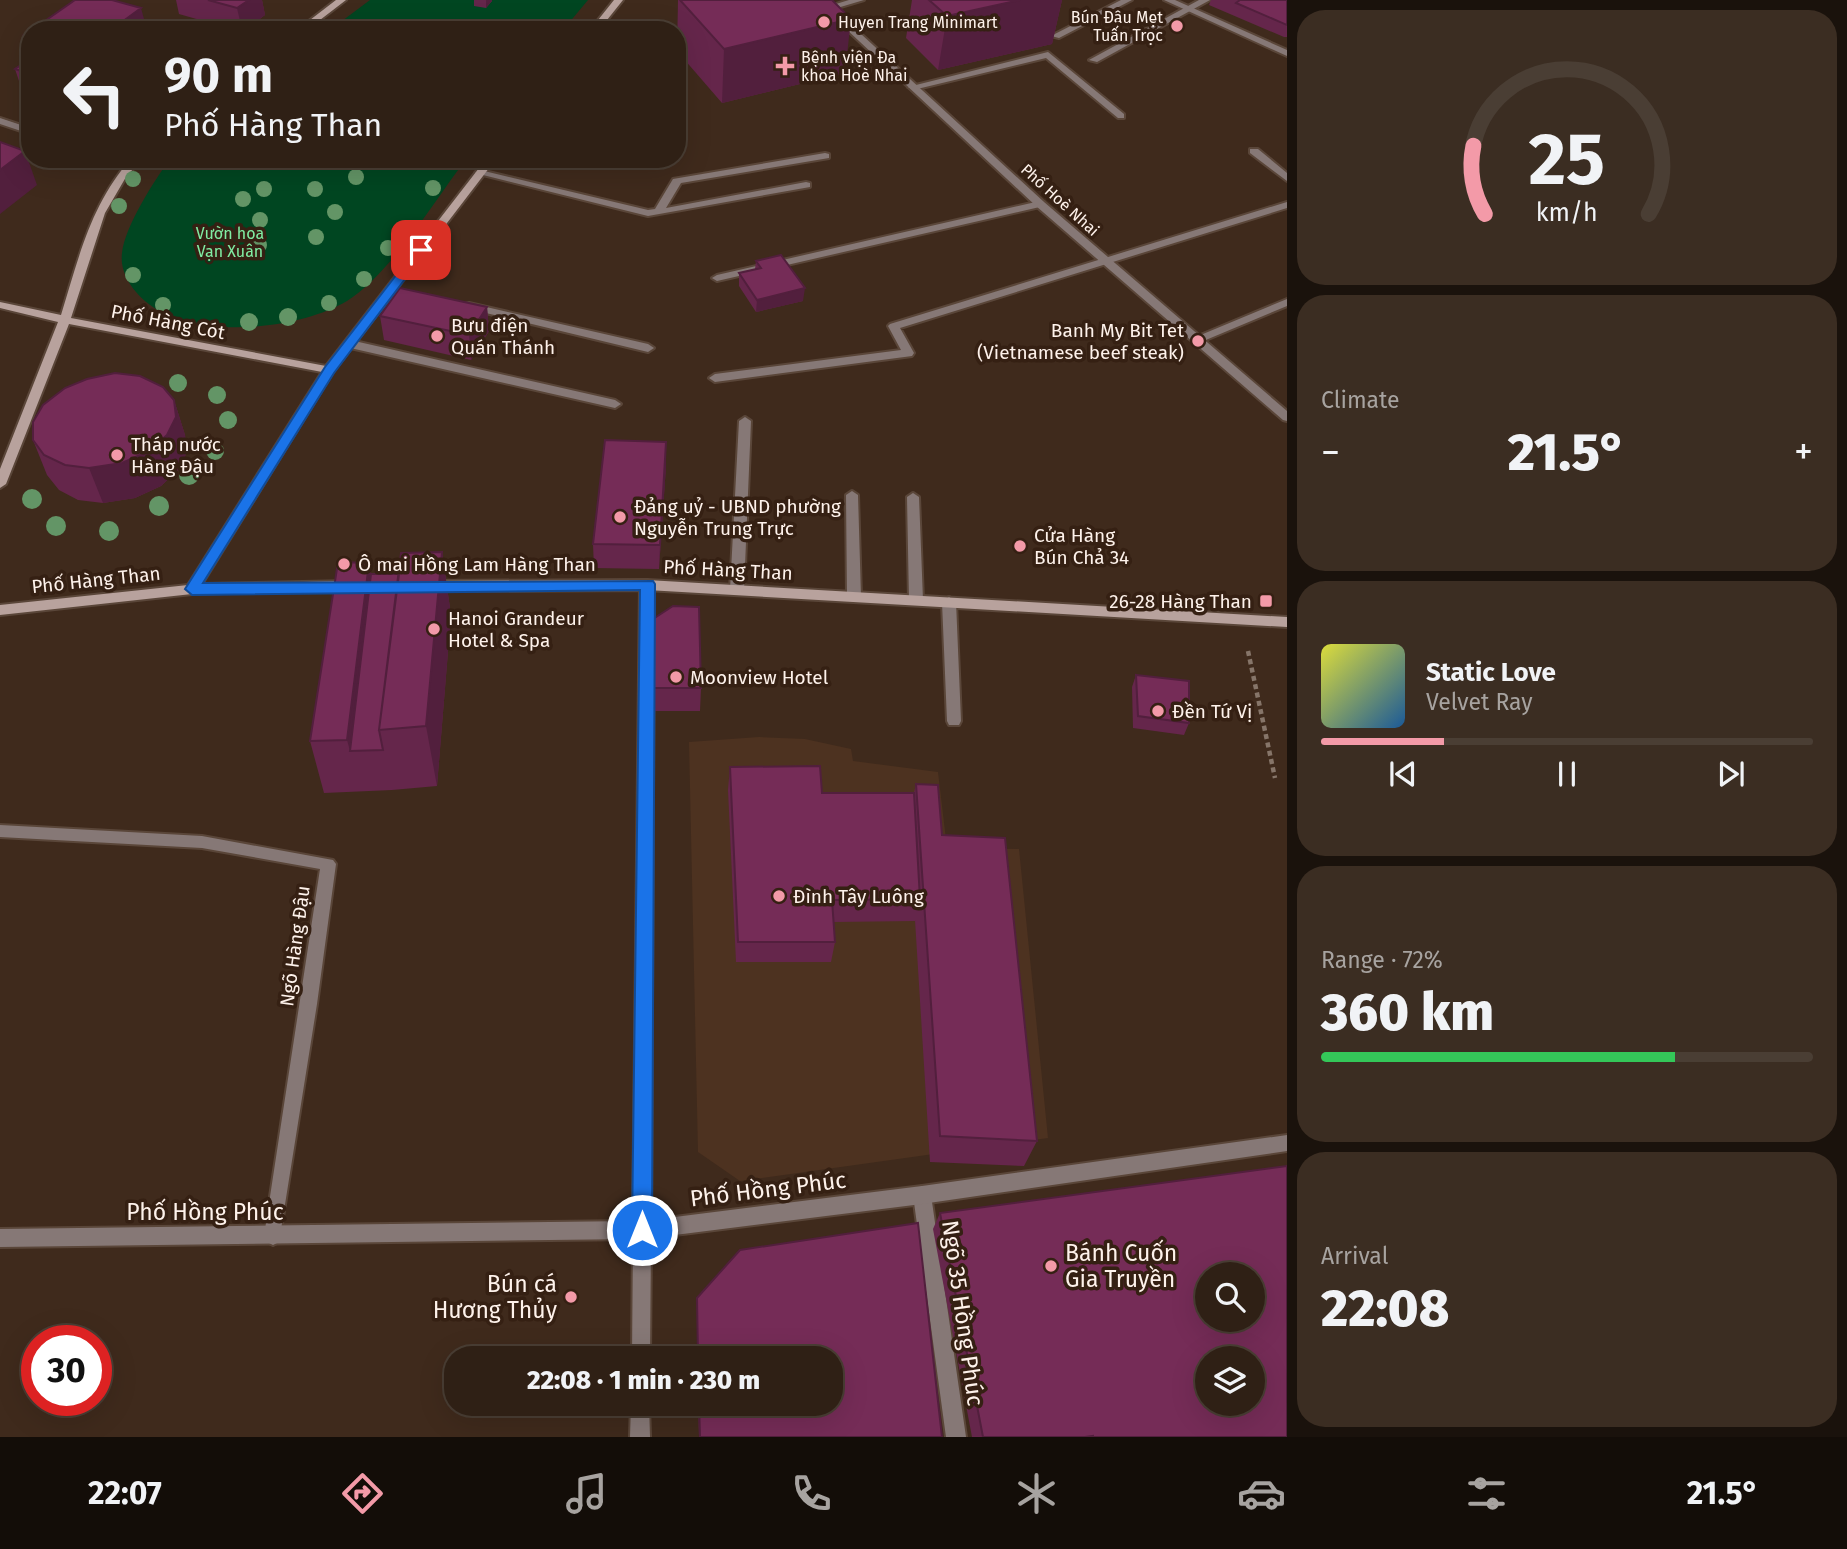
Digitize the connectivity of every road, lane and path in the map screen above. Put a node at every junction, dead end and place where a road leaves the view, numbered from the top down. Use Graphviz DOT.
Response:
graph roads {
  1 [pos="342,0"];
  2 [pos="619,0"];
  3 [pos="860,0"];
  4 [pos="1128,0"];
  5 [pos="1168,0"];
  6 [pos="1206,0"];
  7 [pos="823,4"];
  8 [pos="1189,9"];
  9 [pos="313,21"];
  10 [pos="602,21"];
  11 [pos="1056,36"];
  12 [pos="1287,53"];
  13 [pos="1094,60"];
  14 [pos="913,87"];
  15 [pos="1121,116"];
  16 [pos="0,121"];
  17 [pos="21,128"];
  18 [pos="1254,152"];
  19 [pos="825,156"];
  20 [pos="130,168"];
  21 [pos="484,168"];
  22 [pos="480,173"];
  23 [pos="1287,178"];
  24 [pos="806,185"];
  25 [pos="1040,204"];
  26 [pos="1287,205"];
  27 [pos="657,212"];
  28 [pos="1106,261"];
  29 [pos="717,278"];
  30 [pos="392,289"];
  31 [pos="406,292"];
  32 [pos="1287,302"];
  33 [pos="460,304"];
  34 [pos="0,305"];
  35 [pos="65,320"];
  36 [pos="1197,339"];
  37 [pos="350,344"];
  38 [pos="648,348"];
  39 [pos="329,370"];
  40 [pos="715,378"];
  41 [pos="615,404"];
  42 [pos="1287,417"];
  43 [pos="744,421"];
  44 [pos="0,484"];
  45 [pos="852,495"];
  46 [pos="913,497"];
  47 [pos="647,584"];
  48 [pos="363,586"];
  49 [pos="417,586"];
  50 [pos="192,589"];
  51 [pos="737,590"];
  52 [pos="855,597"];
  53 [pos="916,600"];
  54 [pos="949,602"];
  55 [pos="0,610"];
  56 [pos="1242,620"];
  57 [pos="1287,622"];
  58 [pos="954,722"];
  59 [pos="1275,778"];
  60 [pos="0,831"];
  61 [pos="1287,1143"];
  62 [pos="922,1195"];
  63 [pos="642,1230"];
  64 [pos="273,1236"];
  65 [pos="0,1238"];
  66 [pos="640,1346"];
  67 [pos="640,1416"];
  68 [pos="640,1437"];
  69 [pos="956,1437"];
  1 -- 9 [label="main road"];
  2 -- 10 [label="main road"];
  3 -- 7 [label="street"];
  4 -- 11 [label="street"];
  5 -- 8 [label="street"];
  6 -- 8 [label="street"];
  7 -- 14 [label="street, Phố Hoè Nhai"];
  8 -- 12 [label="street"];
  8 -- 13 [label="street"];
  14 -- 15 [label="street"];
  14 -- 25 [label="street, Phố Hoè Nhai"];
  16 -- 17 [label="street"];
  18 -- 23 [label="street"];
  19 -- 27 [label="street"];
  20 -- 35 [label="main road"];
  21 -- 22 [label="main road"];
  22 -- 27 [label="street"];
  22 -- 30 [label="main road"];
  24 -- 27 [label="street"];
  25 -- 28 [label="street, Phố Hoè Nhai"];
  25 -- 29 [label="street"];
  26 -- 28 [label="street"];
  28 -- 36 [label="street, Phố Hoè Nhai"];
  28 -- 40 [label="street"];
  30 -- 31 [label="street"];
  30 -- 37 [label="main road"];
  32 -- 36 [label="street"];
  33 -- 38 [label="street"];
  34 -- 35 [label="main road, Phố Hàng Cót"];
  35 -- 39 [label="main road, Phố Hàng Cót"];
  35 -- 44 [label="main road"];
  36 -- 42 [label="street, Phố Hoè Nhai"];
  37 -- 39 [label="main road"];
  37 -- 41 [label="street"];
  39 -- 50 [label="main road"];
  43 -- 51 [label="street"];
  45 -- 52 [label="street"];
  46 -- 53 [label="street"];
  47 -- 49 [label="main road, Phố Hàng Than"];
  47 -- 51 [label="main road, Phố Hàng Than"];
  47 -- 63 [label="street"];
  48 -- 50 [label="main road, Phố Hàng Than"];
  50 -- 55 [label="main road, Phố Hàng Than"];
  51 -- 52 [label="main road, Phố Hàng Than"];
  52 -- 53 [label="main road, Phố Hàng Than"];
  53 -- 54 [label="main road, Phố Hàng Than"];
  54 -- 56 [label="main road, Phố Hàng Than"];
  54 -- 58 [label="street"];
  56 -- 57 [label="main road, Phố Hàng Than"];
  56 -- 59 [label="path"];
  60 -- 64 [label="street, Ngõ Hàng Đậu"];
  61 -- 62 [label="street, Phố Hồng Phúc"];
  62 -- 63 [label="street, Phố Hồng Phúc"];
  62 -- 69 [label="street, Ngõ 35 Hồng Phúc"];
  63 -- 64 [label="street, Phố Hồng Phúc"];
  63 -- 66 [label="street"];
  64 -- 65 [label="street, Phố Hồng Phúc"];
  67 -- 68 [label="street"];
}
